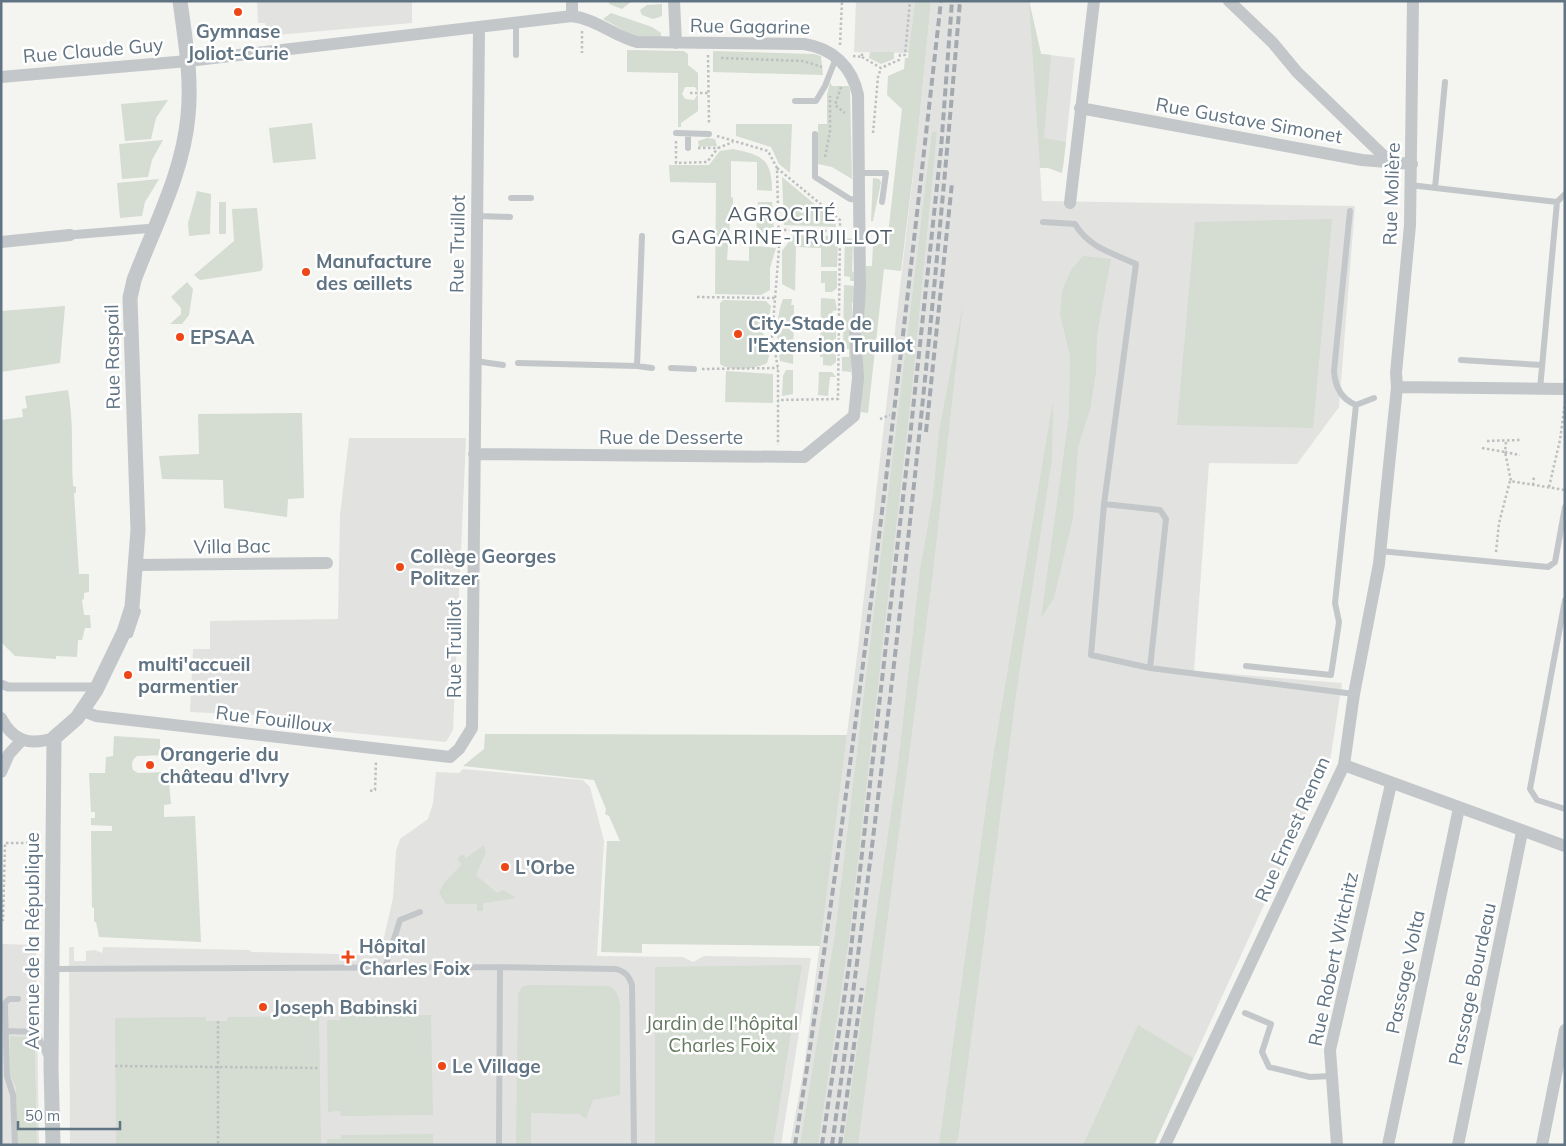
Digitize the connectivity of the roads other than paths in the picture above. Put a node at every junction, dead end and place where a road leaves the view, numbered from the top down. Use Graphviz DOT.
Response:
graph roads {
  1 [pos="180,1"];
  2 [pos="185,1"];
  3 [pos="572,1"];
  4 [pos="674,1"];
  5 [pos="1094,1"];
  6 [pos="1229,1"];
  7 [pos="1414,1"];
  8 [pos="578,17"];
  9 [pos="516,23"];
  10 [pos="479,29"];
  11 [pos="676,43"];
  12 [pos="516,55"];
  13 [pos="836,56"];
  14 [pos="191,61"];
  15 [pos="1,77"];
  16 [pos="1445,82"];
  17 [pos="795,101"];
  18 [pos="1080,108"];
  19 [pos="676,133"];
  20 [pos="688,134"];
  21 [pos="709,134"];
  22 [pos="815,134"];
  23 [pos="688,148"];
  24 [pos="1391,163"];
  25 [pos="1412,164"];
  26 [pos="859,173"];
  27 [pos="1410,185"];
  28 [pos="1435,188"];
  29 [pos="1565,194"];
  30 [pos="511,198"];
  31 [pos="531,198"];
  32 [pos="859,200"];
  33 [pos="882,202"];
  34 [pos="1557,202"];
  35 [pos="1070,203"];
  36 [pos="1350,211"];
  37 [pos="476,216"];
  38 [pos="510,217"];
  39 [pos="1043,222"];
  40 [pos="152,231"];
  41 [pos="70,235"];
  42 [pos="642,236"];
  43 [pos="1,242"];
  44 [pos="1461,360"];
  45 [pos="475,361"];
  46 [pos="518,363"];
  47 [pos="503,365"];
  48 [pos="1542,365"];
  49 [pos="637,366"];
  50 [pos="652,368"];
  51 [pos="671,368"];
  52 [pos="694,369"];
  53 [pos="1397,387"];
  54 [pos="1540,389"];
  55 [pos="1565,389"];
  56 [pos="1374,398"];
  57 [pos="1356,405"];
  58 [pos="854,416"];
  59 [pos="474,454"];
  60 [pos="1104,504"];
  61 [pos="1565,507"];
  62 [pos="1380,551"];
  63 [pos="327,563"];
  64 [pos="139,565"];
  65 [pos="1565,600"];
  66 [pos="1246,666"];
  67 [pos="1150,668"];
  68 [pos="1,684"];
  69 [pos="94,687"];
  70 [pos="1354,694"];
  71 [pos="83,711"];
  72 [pos="1,718"];
  73 [pos="54,738"];
  74 [pos="21,741"];
  75 [pos="459,749"];
  76 [pos="1344,765"];
  77 [pos="1,772"];
  78 [pos="1391,784"];
  79 [pos="1459,808"];
  80 [pos="1565,810"];
  81 [pos="1522,832"];
  82 [pos="1565,846"];
  83 [pos="420,912"];
  84 [pos="500,967"];
  85 [pos="385,968"];
  86 [pos="52,970"];
  87 [pos="18,999"];
  88 [pos="1245,1014"];
  89 [pos="1565,1030"];
  90 [pos="6,1031"];
  91 [pos="1561,1067"];
  92 [pos="51,1068"];
  93 [pos="1332,1076"];
  94 [pos="15,1145"];
  95 [pos="53,1145"];
  96 [pos="499,1145"];
  97 [pos="634,1145"];
  98 [pos="1165,1145"];
  99 [pos="1337,1145"];
  100 [pos="1388,1145"];
  101 [pos="1458,1145"];
  102 [pos="1542,1145"];
  1 -- 14 [label="street, Rue Raspail"];
  2 -- 14 [label="lane"];
  3 -- 8 [label="street"];
  4 -- 11 [label="street"];
  5 -- 18 [label="street"];
  6 -- 24 [label="street"];
  7 -- 25 [label="street, Rue Molière"];
  8 -- 9 [label="street"];
  8 -- 11 [label="street, Rue Gagarine"];
  9 -- 10 [label="street"];
  9 -- 12 [label="lane"];
  10 -- 14 [label="street"];
  10 -- 37 [label="street, Rue Truillot"];
  11 -- 13 [label="street, Rue Gagarine"];
  13 -- 17 [label="lane"];
  13 -- 26 [label="street, Rue Gagarine"];
  14 -- 15 [label="street, Rue Claude Guy"];
  14 -- 40 [label="street, Rue Raspail"];
  16 -- 28 [label="lane"];
  18 -- 24 [label="street, Rue Gustave Simonet"];
  18 -- 35 [label="street"];
  19 -- 20 [label="lane"];
  20 -- 21 [label="lane"];
  20 -- 23 [label="lane"];
  22 -- 32 [label="lane"];
  24 -- 25 [label="street, Rue Gustave Simonet"];
  25 -- 27 [label="street, Rue Molière"];
  26 -- 32 [label="street, Rue Gagarine"];
  26 -- 33 [label="lane"];
  27 -- 28 [label="lane"];
  27 -- 53 [label="street, Rue Molière"];
  28 -- 34 [label="lane"];
  29 -- 34 [label="lane"];
  30 -- 31 [label="lane"];
  32 -- 58 [label="street, Rue Gagarine"];
  34 -- 48 [label="lane"];
  36 -- 57 [label="lane"];
  37 -- 38 [label="lane"];
  37 -- 45 [label="street, Rue Truillot"];
  39 -- 60 [label="lane"];
  40 -- 41 [label="street"];
  40 -- 64 [label="street, Rue Raspail"];
  41 -- 43 [label="street"];
  42 -- 49 [label="lane"];
  44 -- 48 [label="lane"];
  45 -- 47 [label="lane"];
  45 -- 59 [label="street, Rue Truillot"];
  46 -- 49 [label="lane"];
  48 -- 54 [label="lane"];
  49 -- 50 [label="lane"];
  51 -- 52 [label="lane"];
  53 -- 54 [label="street"];
  53 -- 62 [label="street, Rue Ernest Renan"];
  54 -- 55 [label="street"];
  56 -- 57 [label="lane"];
  57 -- 66 [label="lane"];
  58 -- 59 [label="street, Rue de Desserte"];
  59 -- 75 [label="street, Rue Truillot"];
  60 -- 67 [label="lane"];
  60 -- 67 [label="lane"];
  61 -- 62 [label="lane"];
  62 -- 70 [label="street, Rue Ernest Renan"];
  63 -- 64 [label="street, Villa Bac"];
  64 -- 69 [label="street, Rue Raspail"];
  65 -- 80 [label="lane"];
  67 -- 70 [label="lane"];
  68 -- 69 [label="street"];
  69 -- 71 [label="street, Rue Raspail"];
  70 -- 76 [label="street, Rue Ernest Renan"];
  71 -- 73 [label="street, Rue Raspail"];
  71 -- 75 [label="street, Rue Fouilloux"];
  72 -- 74 [label="street"];
  73 -- 74 [label="street"];
  73 -- 86 [label="street, Avenue de la République"];
  74 -- 77 [label="street"];
  76 -- 78 [label="street"];
  76 -- 98 [label="street, Rue Ernest Renan"];
  78 -- 79 [label="street"];
  78 -- 93 [label="street, Rue Robert Witchitz"];
  79 -- 81 [label="street"];
  79 -- 100 [label="street, Passage Volta"];
  81 -- 82 [label="street"];
  81 -- 101 [label="street, Passage Bourdeau"];
  83 -- 85 [label="lane"];
  84 -- 85 [label="lane"];
  84 -- 96 [label="lane"];
  84 -- 97 [label="lane"];
  85 -- 86 [label="lane"];
  86 -- 92 [label="street, Avenue de la République"];
  87 -- 90 [label="lane"];
  88 -- 93 [label="lane"];
  89 -- 91 [label="street"];
  90 -- 92 [label="lane"];
  90 -- 94 [label="lane"];
  91 -- 102 [label="street"];
  92 -- 95 [label="street, Avenue de la République"];
  93 -- 99 [label="street, Rue Robert Witchitz"];
}
